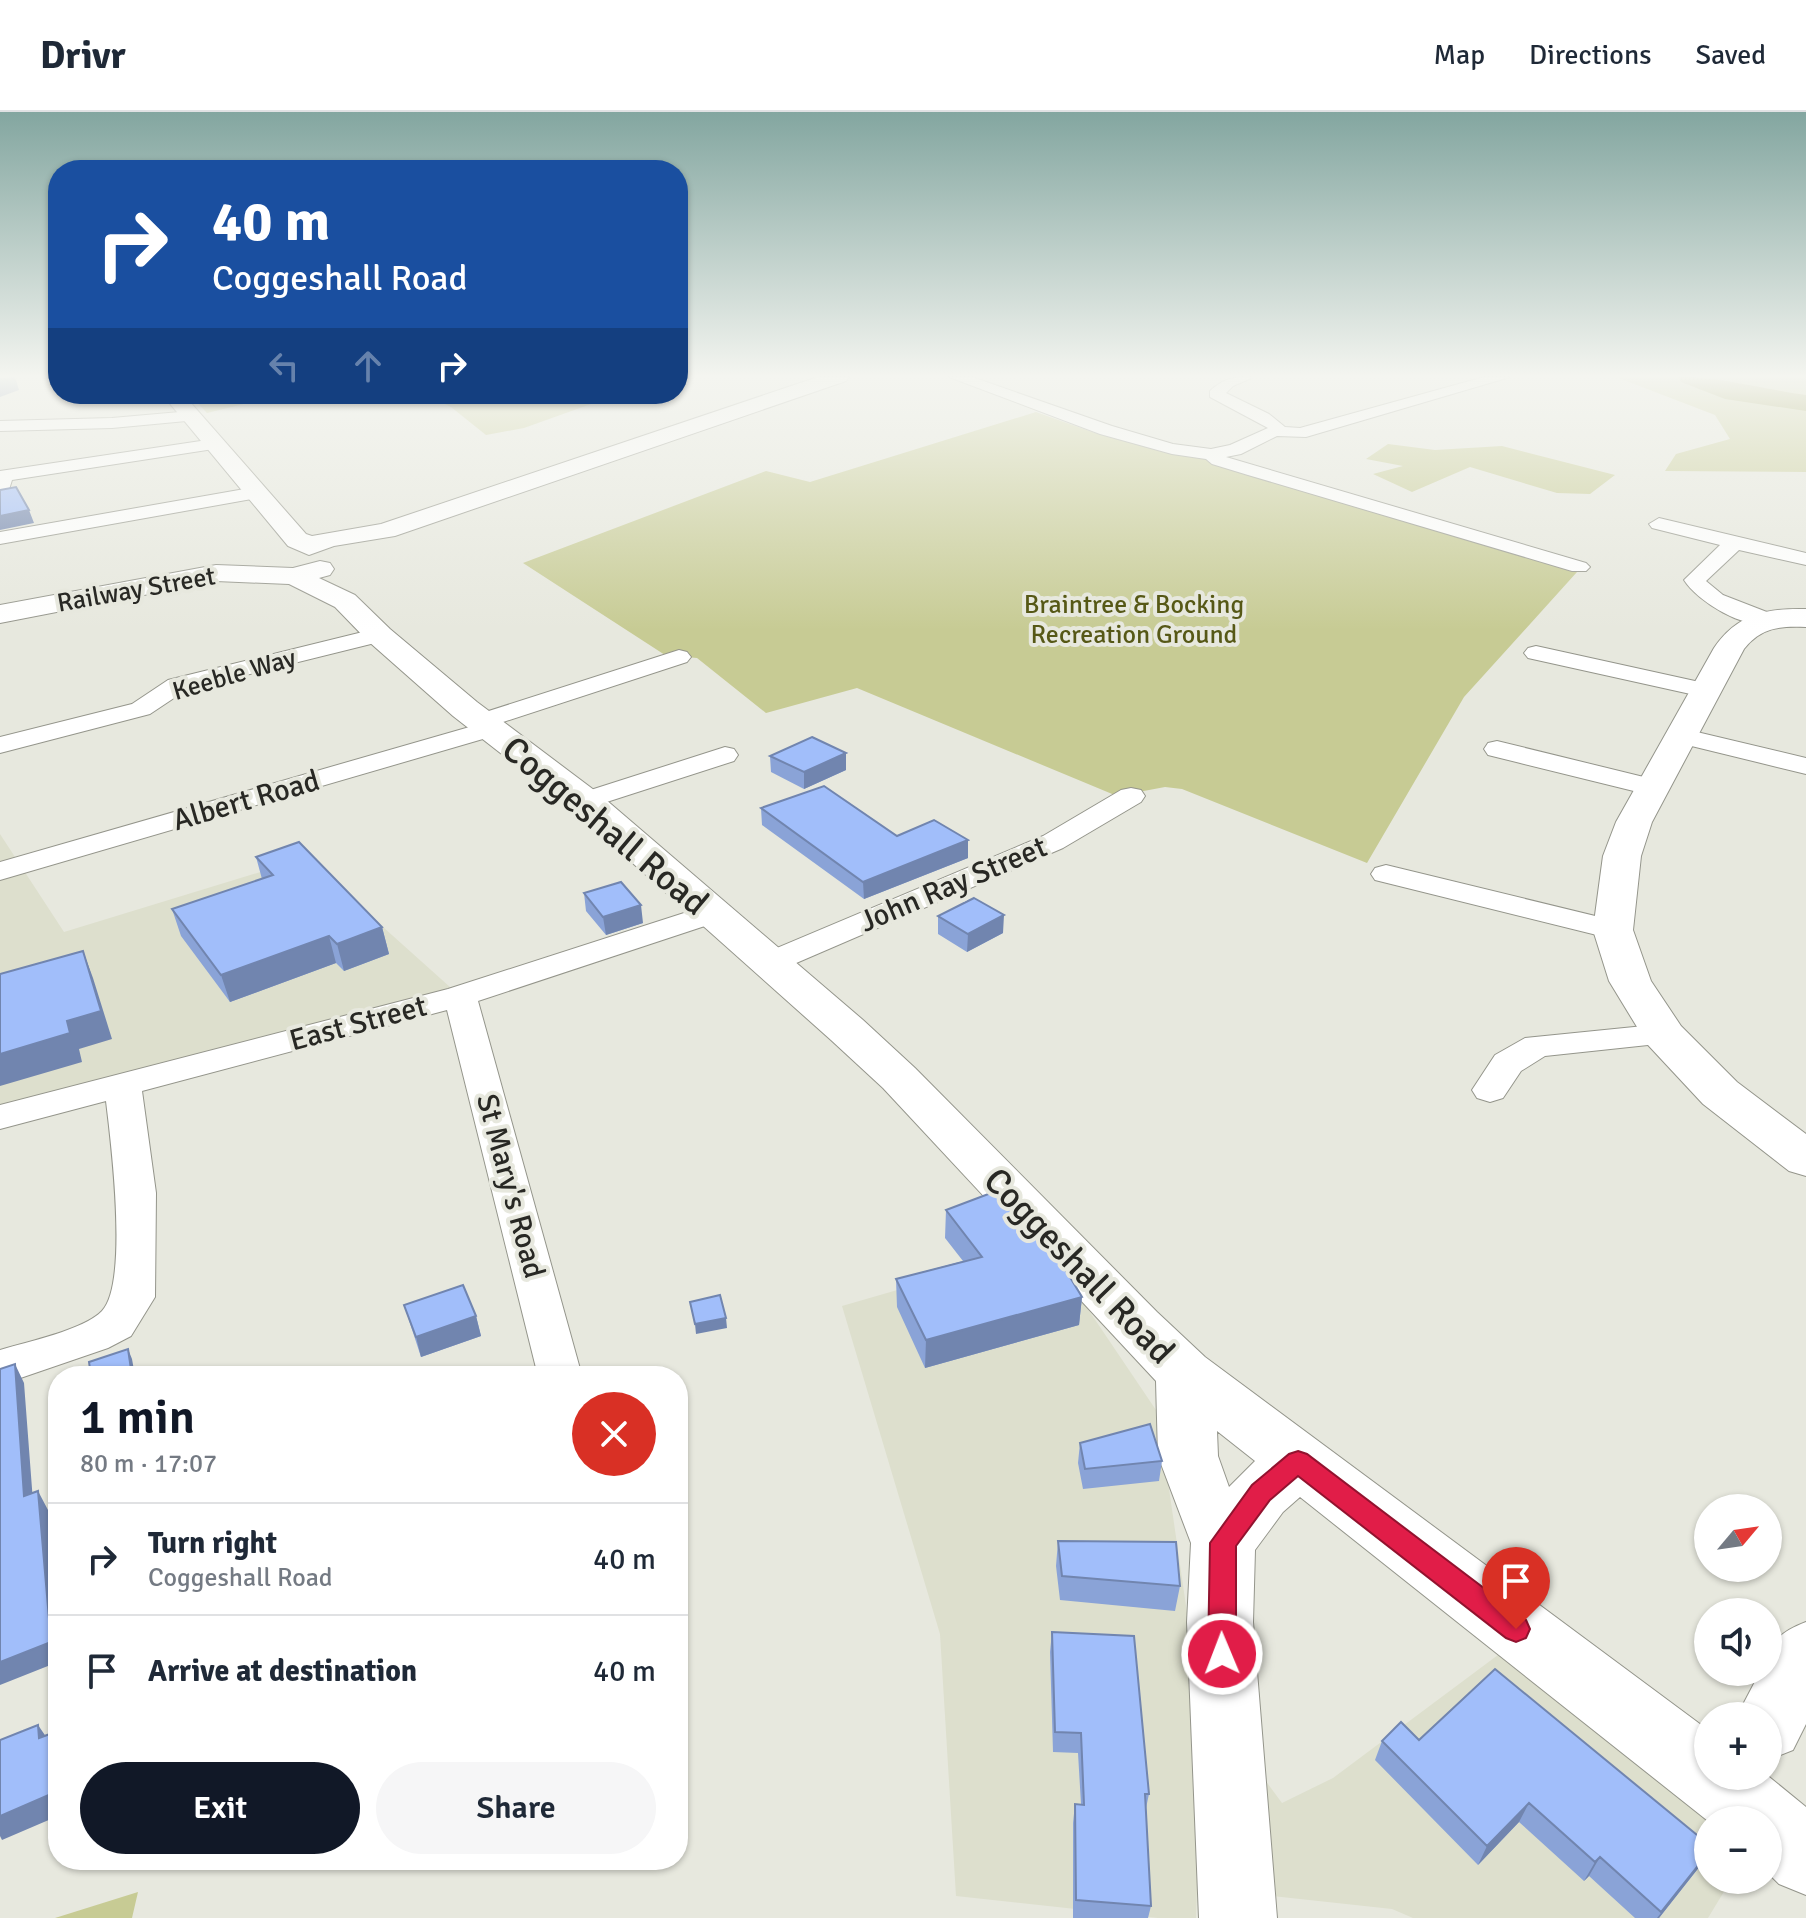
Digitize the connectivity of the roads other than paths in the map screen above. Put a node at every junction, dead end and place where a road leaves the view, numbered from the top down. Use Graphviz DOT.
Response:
graph roads {
  1 [pos="101,461"];
  2 [pos="229,461"];
  3 [pos="591,461"];
  4 [pos="1222,461"];
  5 [pos="0,492"];
  6 [pos="256,493"];
  7 [pos="1659,524"];
  8 [pos="0,538"];
  9 [pos="1735,543"];
  10 [pos="314,555"];
  11 [pos="1806,559"];
  12 [pos="1579,567"];
  13 [pos="0,614"];
  14 [pos="1806,618"];
  15 [pos="1764,619"];
  16 [pos="379,635"];
  17 [pos="1536,653"];
  18 [pos="679,657"];
  19 [pos="1704,690"];
  20 [pos="487,725"];
  21 [pos="1680,736"];
  22 [pos="0,745"];
  23 [pos="1497,749"];
  24 [pos="725,755"];
  25 [pos="1806,766"];
  26 [pos="683,770"];
  27 [pos="706,785"];
  28 [pos="1650,787"];
  29 [pos="1131,796"];
  30 [pos="585,801"];
  31 [pos="0,871"];
  32 [pos="1386,874"];
  33 [pos="712,913"];
  34 [pos="1613,930"];
  35 [pos="769,963"];
  36 [pos="460,996"];
  37 [pos="1664,1035"];
  38 [pos="123,1087"];
  39 [pos="1490,1090"];
  40 [pos="0,1117"];
  41 [pos="1806,1159"];
  42 [pos="557,1366"];
  43 [pos="0,1368"];
  44 [pos="1185,1373"];
  45 [pos="1298,1462"];
  46 [pos="1223,1543"];
  47 [pos="1806,1654"];
  48 [pos="1781,1702"];
  49 [pos="1739,1794"];
  50 [pos="1806,1857"];
  51 [pos="1238,1918"];
  1 -- 5 [label="street"];
  2 -- 6 [label="main road, Coggeshall Road"];
  3 -- 10 [label="main road"];
  4 -- 12 [label="street"];
  6 -- 8 [label="street"];
  6 -- 10 [label="main road, Coggeshall Road"];
  7 -- 9 [label="street"];
  9 -- 11 [label="street"];
  9 -- 15 [label="street"];
  10 -- 13 [label="main road, Railway Street"];
  10 -- 16 [label="main road, Coggeshall Road"];
  14 -- 15 [label="main road"];
  15 -- 19 [label="main road"];
  16 -- 20 [label="main road, Coggeshall Road"];
  16 -- 22 [label="street, Keeble Way"];
  17 -- 19 [label="street"];
  18 -- 20 [label="street, Coggeshall Road"];
  19 -- 21 [label="main road"];
  20 -- 30 [label="main road, Coggeshall Road"];
  20 -- 31 [label="street, Albert Road"];
  21 -- 25 [label="street"];
  21 -- 28 [label="main road"];
  23 -- 28 [label="street"];
  24 -- 26 [label="street"];
  26 -- 27 [label="street"];
  26 -- 30 [label="street"];
  28 -- 34 [label="main road"];
  29 -- 35 [label="street, John Ray Street"];
  30 -- 33 [label="main road, Coggeshall Road"];
  32 -- 34 [label="street"];
  33 -- 35 [label="main road, Coggeshall Road"];
  33 -- 36 [label="street, East Street"];
  34 -- 37 [label="main road"];
  35 -- 44 [label="main road, Coggeshall Road"];
  36 -- 38 [label="street, East Street"];
  36 -- 42 [label="street, St Mary's Road"];
  37 -- 39 [label="street"];
  37 -- 41 [label="main road"];
  38 -- 40 [label="street, East Street"];
  38 -- 43 [label="street"];
  44 -- 45 [label="main road, Coggeshall Road"];
  44 -- 46 [label="main road"];
  45 -- 46 [label="main road"];
  45 -- 49 [label="main road, Coggeshall Road"];
  46 -- 51 [label="main road"];
  47 -- 48 [label="main road"];
  49 -- 50 [label="main road, Coggeshall Road"];
}
